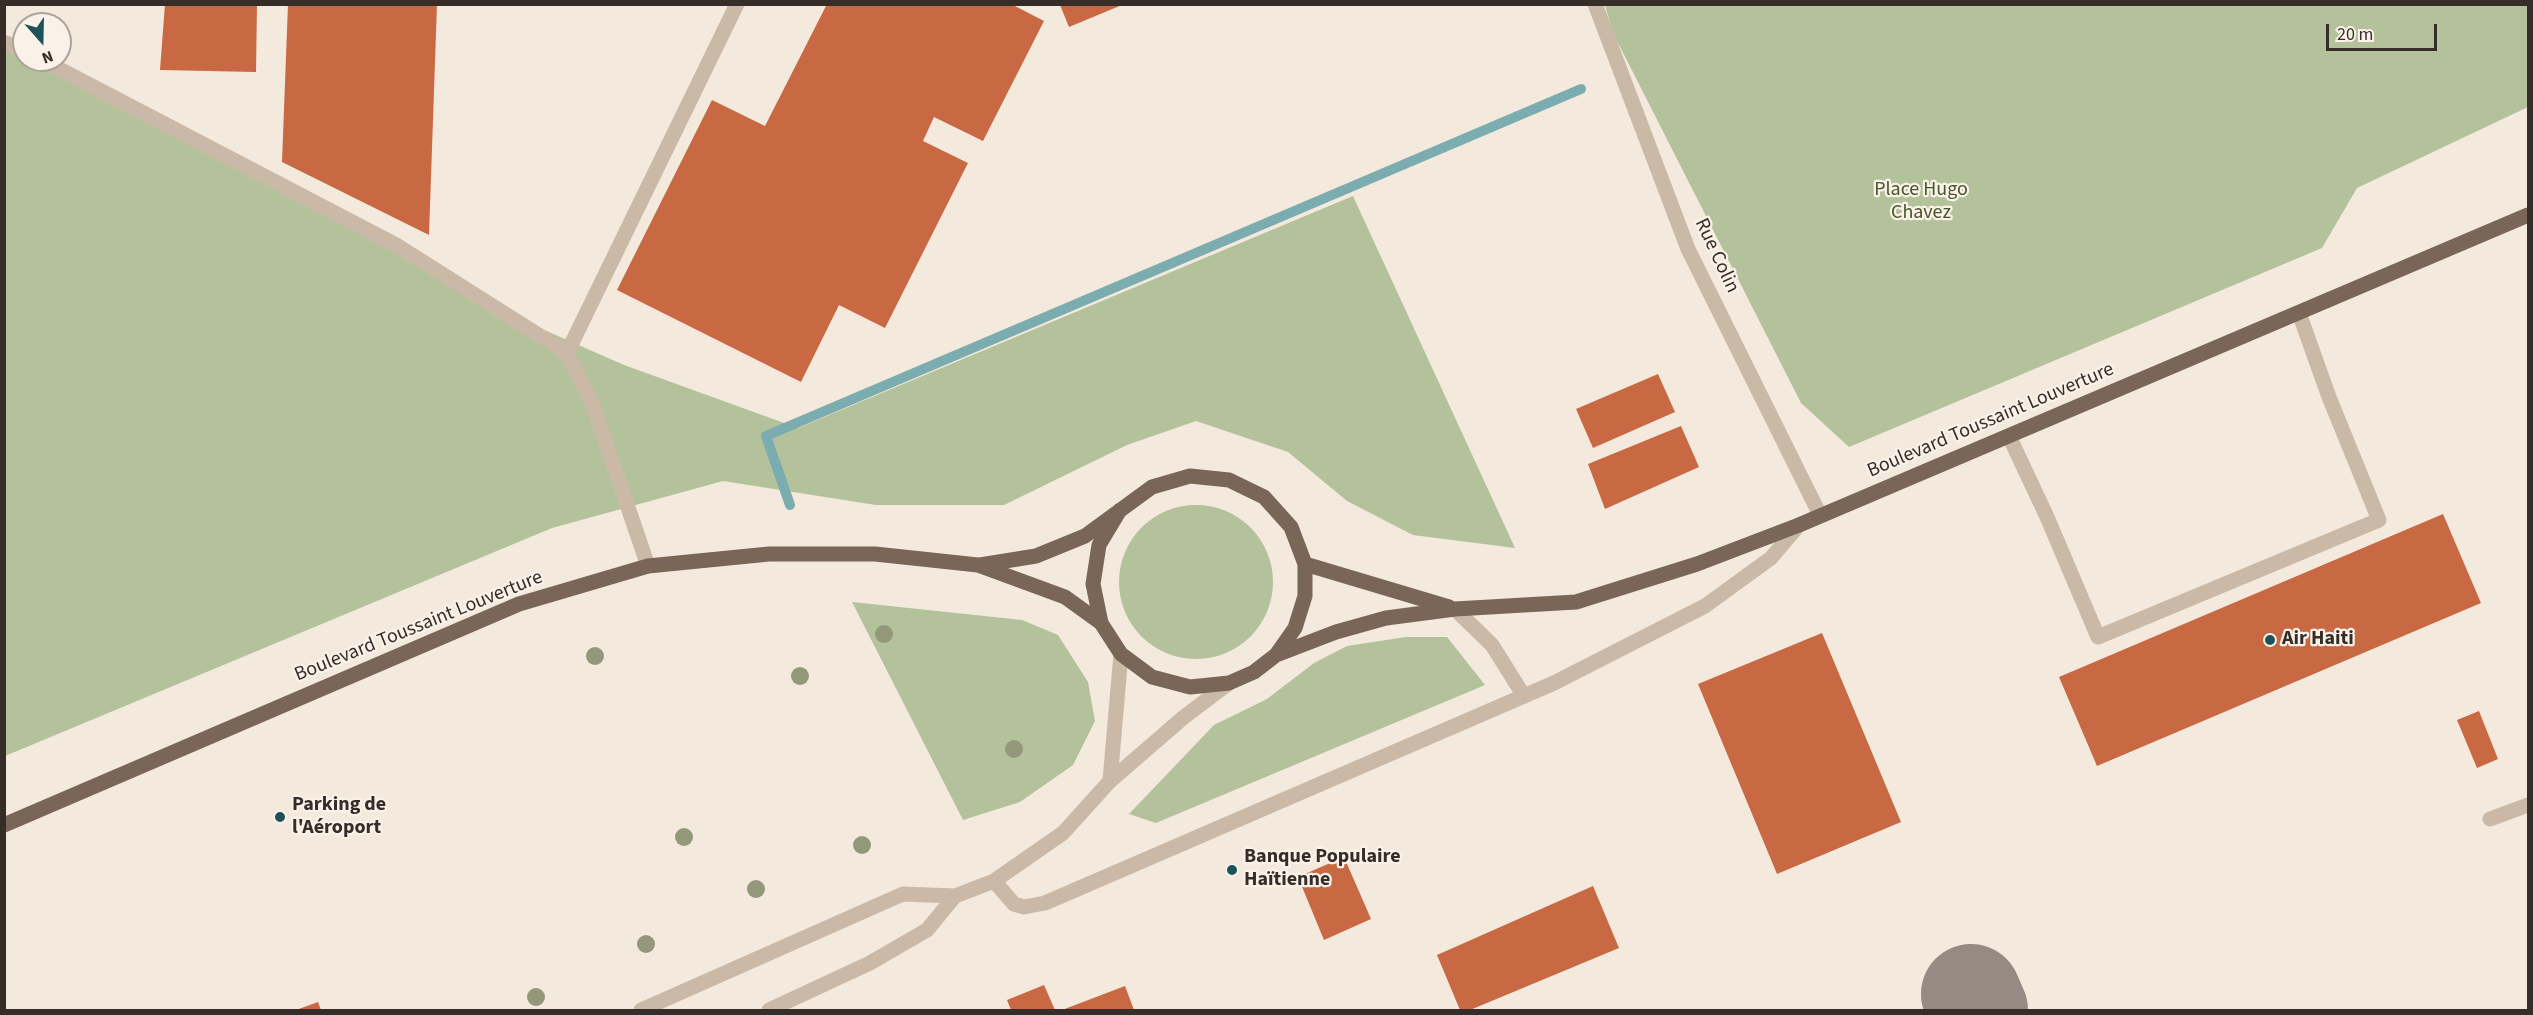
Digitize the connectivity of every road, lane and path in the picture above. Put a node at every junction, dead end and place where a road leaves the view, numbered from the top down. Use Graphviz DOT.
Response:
graph roads {
  1 [pos="737,4"];
  2 [pos="1595,4"];
  3 [pos="65,72"];
  4 [pos="2529,216"];
  5 [pos="2298,313"];
  6 [pos="567,353"];
  7 [pos="2009,436"];
  8 [pos="1120,510"];
  9 [pos="1820,515"];
  10 [pos="1799,525"];
  11 [pos="1305,564"];
  12 [pos="978,565"];
  13 [pos="648,566"];
  14 [pos="1455,609"];
  15 [pos="1101,623"];
  16 [pos="1121,654"];
  17 [pos="1276,655"];
  18 [pos="1229,683"];
  19 [pos="1524,696"];
  20 [pos="1110,781"];
  21 [pos="2529,805"];
  22 [pos="2490,819"];
  23 [pos="4,825"];
  24 [pos="994,881"];
  25 [pos="955,896"];
  26 [pos="641,1011"];
  27 [pos="769,1011"];
  1 -- 6 [label="lane"];
  2 -- 9 [label="lane, Rue Colin"];
  3 -- 6 [label="lane"];
  4 -- 5 [label="main road, Boulevard Toussaint Louverture"];
  5 -- 7 [label="main road, Boulevard Toussaint Louverture"];
  5 -- 7 [label="lane"];
  6 -- 13 [label="lane"];
  7 -- 9 [label="main road, Boulevard Toussaint Louverture"];
  8 -- 11 [label="main road"];
  8 -- 12 [label="main road, Boulevard Toussaint Louverture"];
  8 -- 15 [label="main road"];
  9 -- 10 [label="main road, Boulevard Toussaint Louverture"];
  10 -- 14 [label="main road, Boulevard Toussaint Louverture"];
  10 -- 19 [label="lane"];
  11 -- 14 [label="main road, Boulevard Toussaint Louverture"];
  11 -- 17 [label="main road"];
  12 -- 13 [label="main road, Boulevard Toussaint Louverture"];
  12 -- 15 [label="main road, Boulevard Toussaint Louverture"];
  13 -- 23 [label="main road, Boulevard Toussaint Louverture"];
  14 -- 17 [label="main road, Boulevard Toussaint Louverture"];
  14 -- 19 [label="lane"];
  15 -- 16 [label="main road"];
  16 -- 18 [label="main road"];
  16 -- 20 [label="lane"];
  17 -- 18 [label="main road"];
  18 -- 20 [label="lane"];
  19 -- 24 [label="lane"];
  20 -- 24 [label="lane"];
  21 -- 22 [label="lane"];
  24 -- 25 [label="lane"];
  25 -- 26 [label="lane"];
  25 -- 27 [label="lane"];
}
